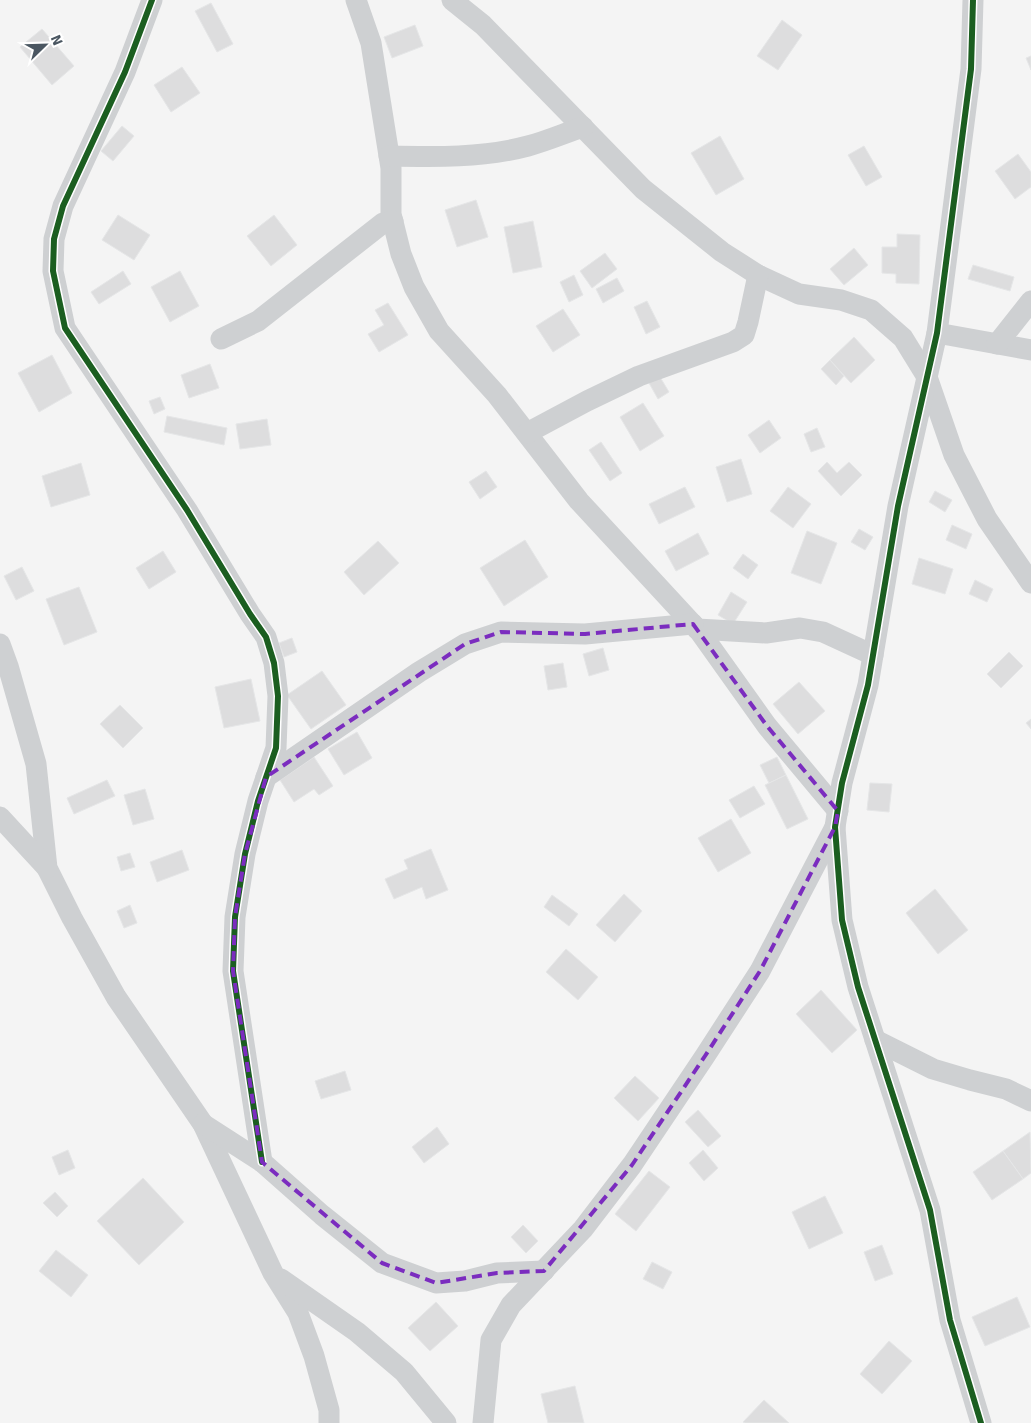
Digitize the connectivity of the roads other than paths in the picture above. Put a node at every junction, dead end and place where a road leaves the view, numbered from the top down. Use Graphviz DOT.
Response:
graph roads {
  1 [pos="152,0"];
  2 [pos="356,0"];
  3 [pos="452,0"];
  4 [pos="973,0"];
  5 [pos="583,127"];
  6 [pos="389,156"];
  7 [pos="393,221"];
  8 [pos="758,276"];
  9 [pos="1031,301"];
  10 [pos="937,333"];
  11 [pos="221,339"];
  12 [pos="997,344"];
  13 [pos="1031,350"];
  14 [pos="928,377"];
  15 [pos="526,433"];
  16 [pos="1031,583"];
  17 [pos="695,627"];
  18 [pos="0,644"];
  19 [pos="873,655"];
  20 [pos="266,777"];
  21 [pos="0,817"];
  22 [pos="836,819"];
  23 [pos="47,868"];
  24 [pos="875,1040"];
  25 [pos="1031,1100"];
  26 [pos="203,1124"];
  27 [pos="262,1162"];
  28 [pos="544,1271"];
  29 [pos="273,1273"];
  30 [pos="329,1423"];
  31 [pos="446,1423"];
  32 [pos="482,1423"];
  33 [pos="981,1423"];
  1 -- 20 [label="street"];
  2 -- 6 [label="street"];
  3 -- 5 [label="street"];
  4 -- 10 [label="street"];
  5 -- 6 [label="street"];
  5 -- 8 [label="street"];
  6 -- 7 [label="street"];
  7 -- 11 [label="street"];
  7 -- 15 [label="street"];
  8 -- 14 [label="street"];
  8 -- 15 [label="street"];
  9 -- 12 [label="street"];
  10 -- 12 [label="street"];
  10 -- 14 [label="street"];
  12 -- 13 [label="street"];
  14 -- 16 [label="street"];
  14 -- 19 [label="street"];
  15 -- 17 [label="street"];
  17 -- 19 [label="street"];
  17 -- 20 [label="street"];
  17 -- 22 [label="street"];
  18 -- 23 [label="street"];
  19 -- 22 [label="street"];
  20 -- 27 [label="street"];
  21 -- 23 [label="street"];
  22 -- 24 [label="street"];
  22 -- 28 [label="street"];
  23 -- 26 [label="street"];
  24 -- 25 [label="street"];
  24 -- 33 [label="street"];
  26 -- 27 [label="street"];
  26 -- 29 [label="street"];
  27 -- 28 [label="street"];
  28 -- 32 [label="street"];
  29 -- 30 [label="street"];
  29 -- 31 [label="street"];
}
